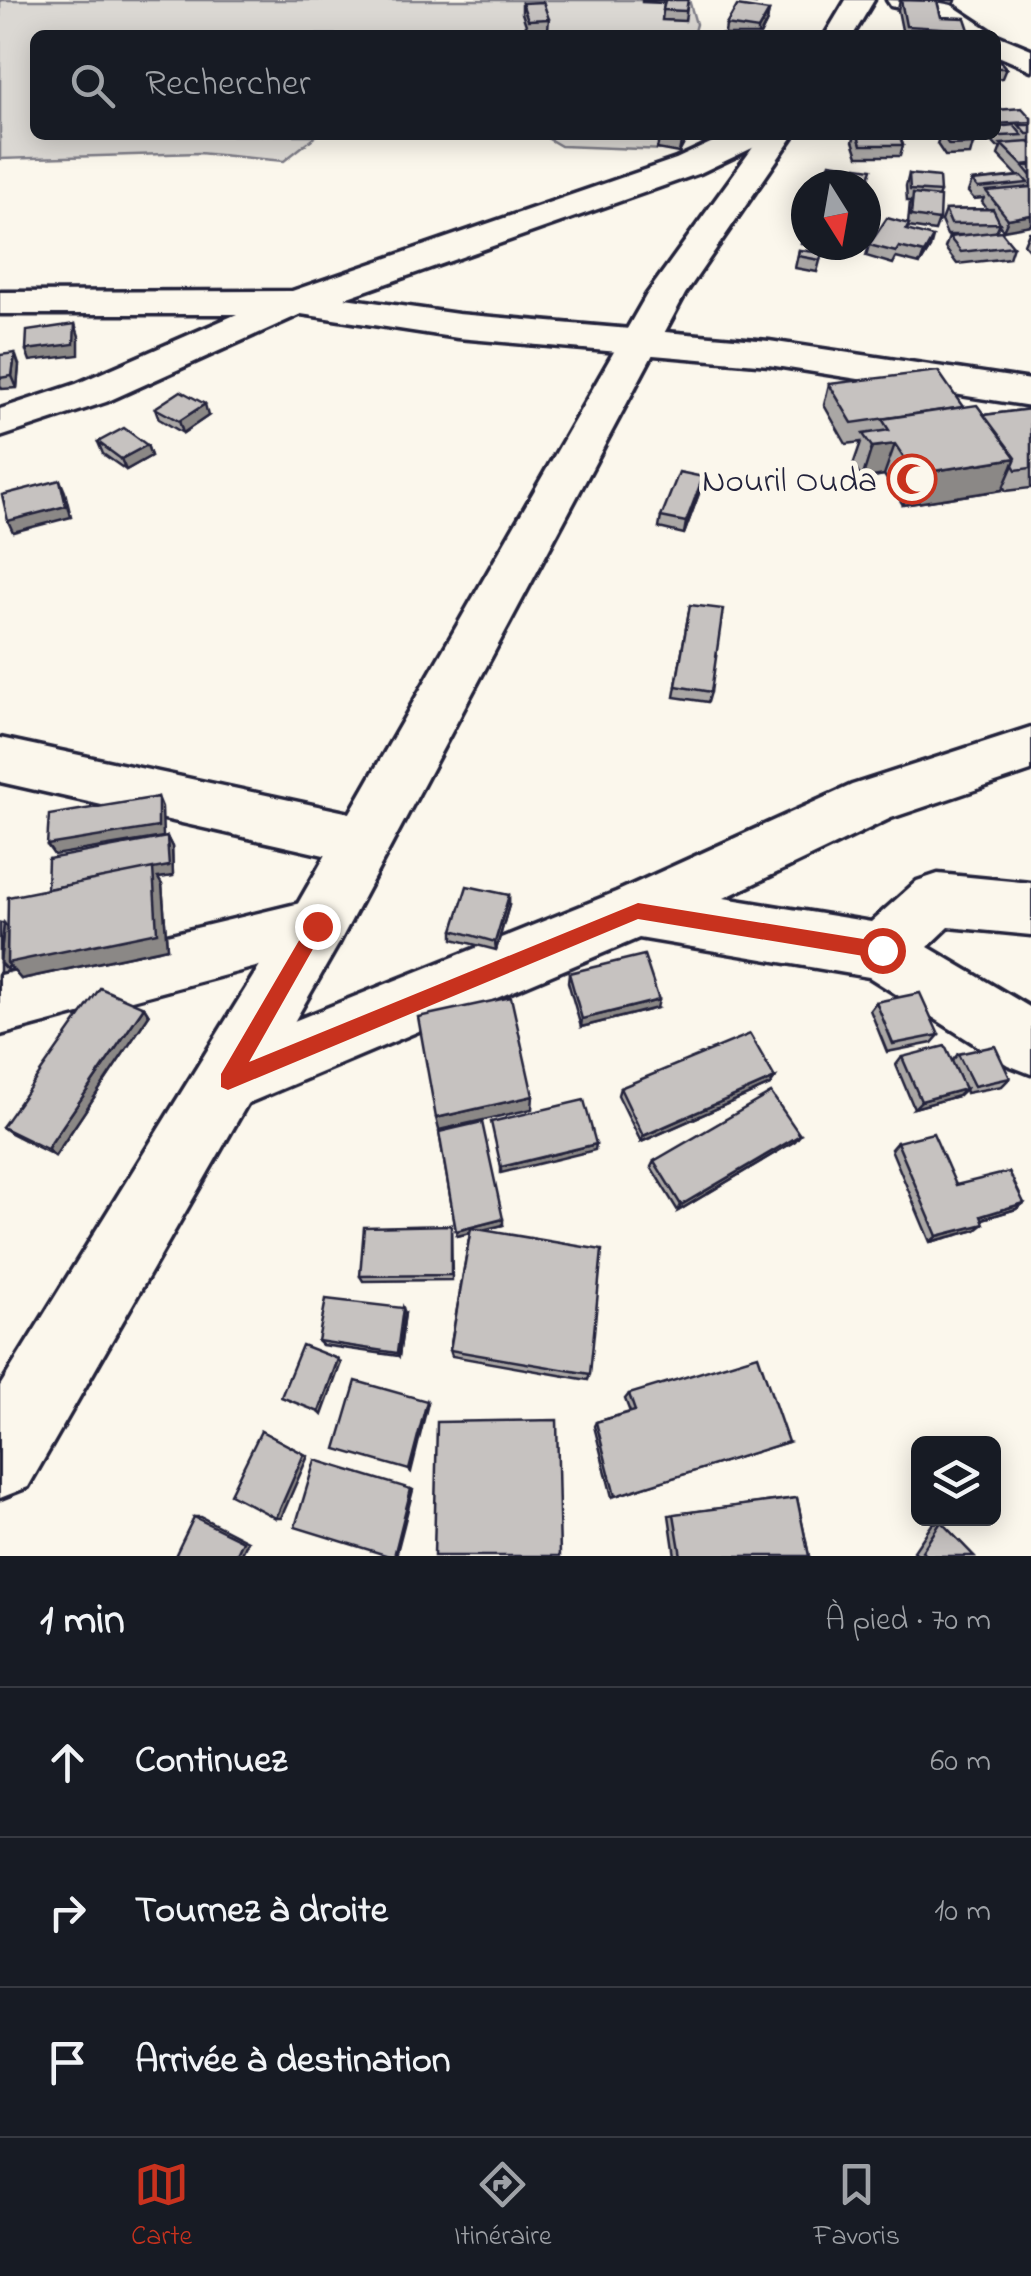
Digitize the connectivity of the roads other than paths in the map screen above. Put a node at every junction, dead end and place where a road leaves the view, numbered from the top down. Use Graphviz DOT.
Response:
graph roads {
  1 [pos="860,0"];
  2 [pos="901,0"];
  3 [pos="842,30"];
  4 [pos="974,30"];
  5 [pos="1001,46"];
  6 [pos="1031,61"];
  7 [pos="743,140"];
  8 [pos="774,140"];
  9 [pos="296,302"];
  10 [pos="0,303"];
  11 [pos="639,341"];
  12 [pos="1031,393"];
  13 [pos="0,424"];
  14 [pos="1031,749"];
  15 [pos="0,760"];
  16 [pos="364,840"];
  17 [pos="1031,909"];
  18 [pos="638,911"];
  19 [pos="317,926"];
  20 [pos="882,950"];
  21 [pos="0,1005"];
  22 [pos="1031,1043"];
  23 [pos="228,1080"];
  24 [pos="0,1459"];
  1 -- 3 [label="street"];
  2 -- 4 [label="street"];
  5 -- 6 [label="street"];
  7 -- 9 [label="street"];
  8 -- 11 [label="street"];
  9 -- 10 [label="street"];
  9 -- 11 [label="street"];
  9 -- 13 [label="street"];
  11 -- 12 [label="street"];
  11 -- 16 [label="street"];
  14 -- 18 [label="street"];
  15 -- 16 [label="street"];
  16 -- 19 [label="street"];
  17 -- 20 [label="street"];
  18 -- 20 [label="street"];
  18 -- 23 [label="street"];
  19 -- 21 [label="street"];
  19 -- 23 [label="street"];
  20 -- 22 [label="street"];
  23 -- 24 [label="street"];
}
